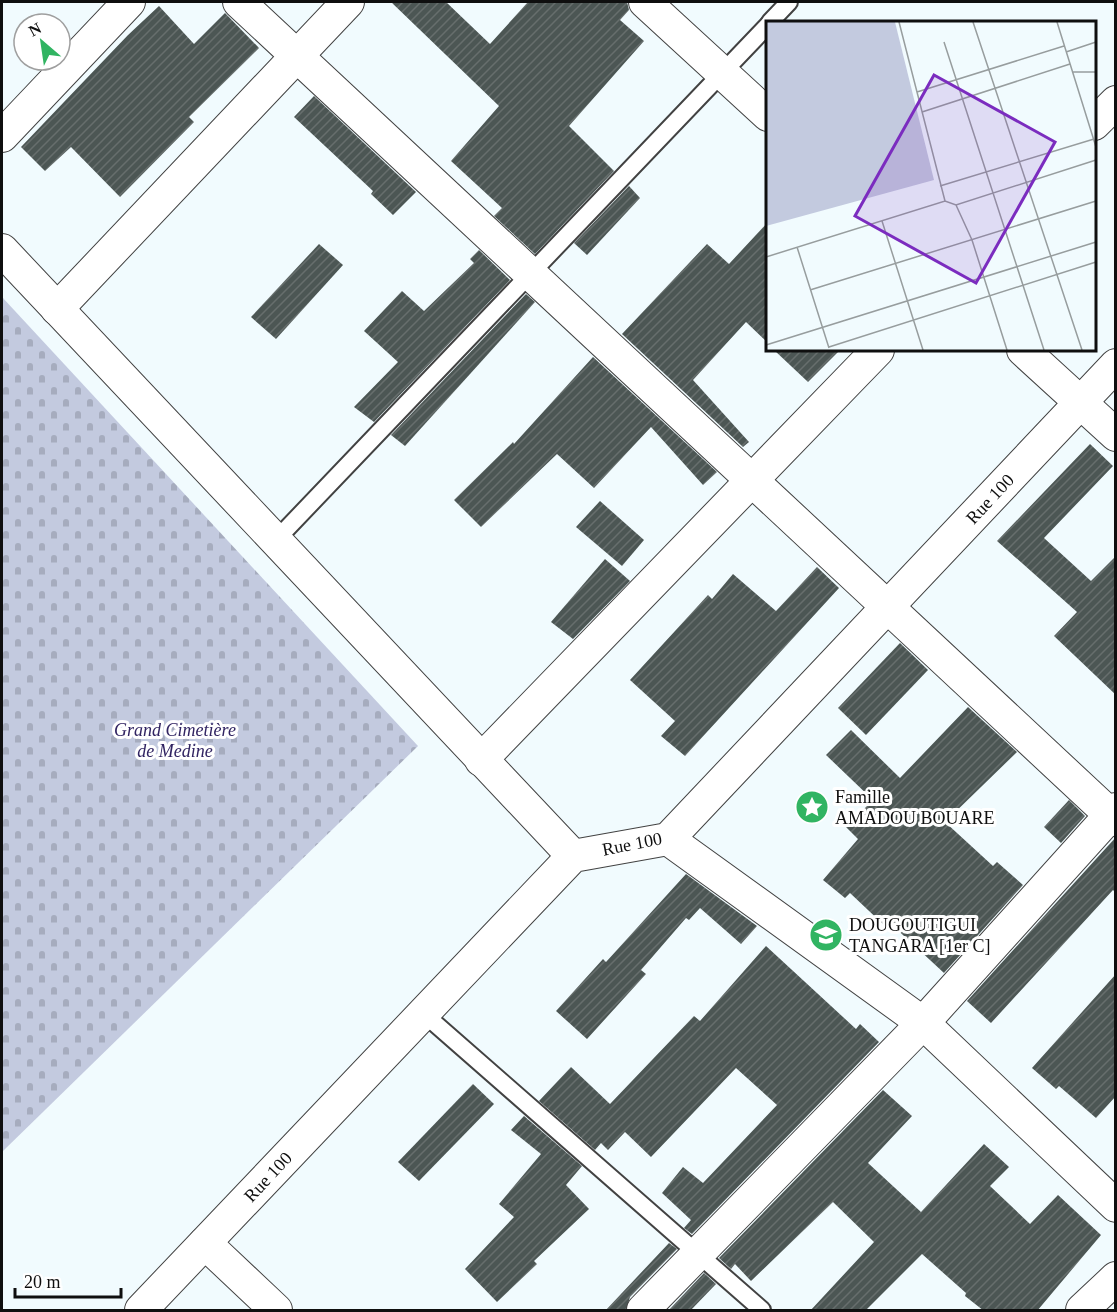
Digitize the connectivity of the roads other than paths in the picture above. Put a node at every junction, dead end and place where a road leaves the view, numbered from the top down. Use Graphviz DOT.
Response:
graph roads {
  1 [pos="129,2"];
  2 [pos="238,2"];
  3 [pos="348,2"];
  4 [pos="645,2"];
  5 [pos="789,2"];
  6 [pos="772,21"];
  7 [pos="766,27"];
  8 [pos="297,56"];
  9 [pos="722,73"];
  10 [pos="1116,102"];
  11 [pos="766,113"];
  12 [pos="1096,123"];
  13 [pos="2,136"];
  14 [pos="2,250"];
  15 [pos="531,274"];
  16 [pos="57,309"];
  17 [pos="877,351"];
  18 [pos="1024,351"];
  19 [pos="1116,364"];
  20 [pos="1080,403"];
  21 [pos="1116,435"];
  22 [pos="752,480"];
  23 [pos="275,541"];
  24 [pos="888,608"];
  25 [pos="480,760"];
  26 [pos="1114,814"];
  27 [pos="668,839"];
  28 [pos="573,856"];
  29 [pos="423,1013"];
  30 [pos="923,1023"];
  31 [pos="1116,1206"];
  32 [pos="205,1244"];
  33 [pos="697,1254"];
  34 [pos="1116,1278"];
  35 [pos="141,1311"];
  36 [pos="276,1311"];
  37 [pos="643,1311"];
  38 [pos="762,1311"];
  39 [pos="1082,1311"];
  1 -- 13 [label="street"];
  2 -- 8 [label="street"];
  3 -- 8 [label="street"];
  4 -- 9 [label="street"];
  5 -- 6 [label="lane"];
  7 -- 9 [label="lane"];
  8 -- 15 [label="street"];
  8 -- 16 [label="street"];
  9 -- 11 [label="street"];
  9 -- 15 [label="lane"];
  10 -- 12 [label="street"];
  14 -- 16 [label="street"];
  15 -- 22 [label="street"];
  15 -- 23 [label="lane"];
  16 -- 23 [label="street"];
  17 -- 22 [label="street"];
  18 -- 20 [label="street"];
  19 -- 20 [label="street, Rue 100"];
  20 -- 21 [label="street"];
  20 -- 24 [label="street, Rue 100"];
  22 -- 24 [label="street"];
  22 -- 25 [label="street"];
  23 -- 25 [label="street"];
  24 -- 26 [label="street"];
  24 -- 27 [label="street, Rue 100"];
  25 -- 28 [label="street"];
  26 -- 30 [label="street"];
  27 -- 28 [label="street, Rue 100"];
  27 -- 30 [label="street"];
  28 -- 29 [label="street, Rue 100"];
  29 -- 32 [label="street, Rue 100"];
  29 -- 33 [label="lane"];
  30 -- 31 [label="street"];
  30 -- 33 [label="street"];
  32 -- 35 [label="street, Rue 100"];
  32 -- 36 [label="street"];
  33 -- 37 [label="street"];
  33 -- 38 [label="lane"];
  34 -- 39 [label="street"];
}
